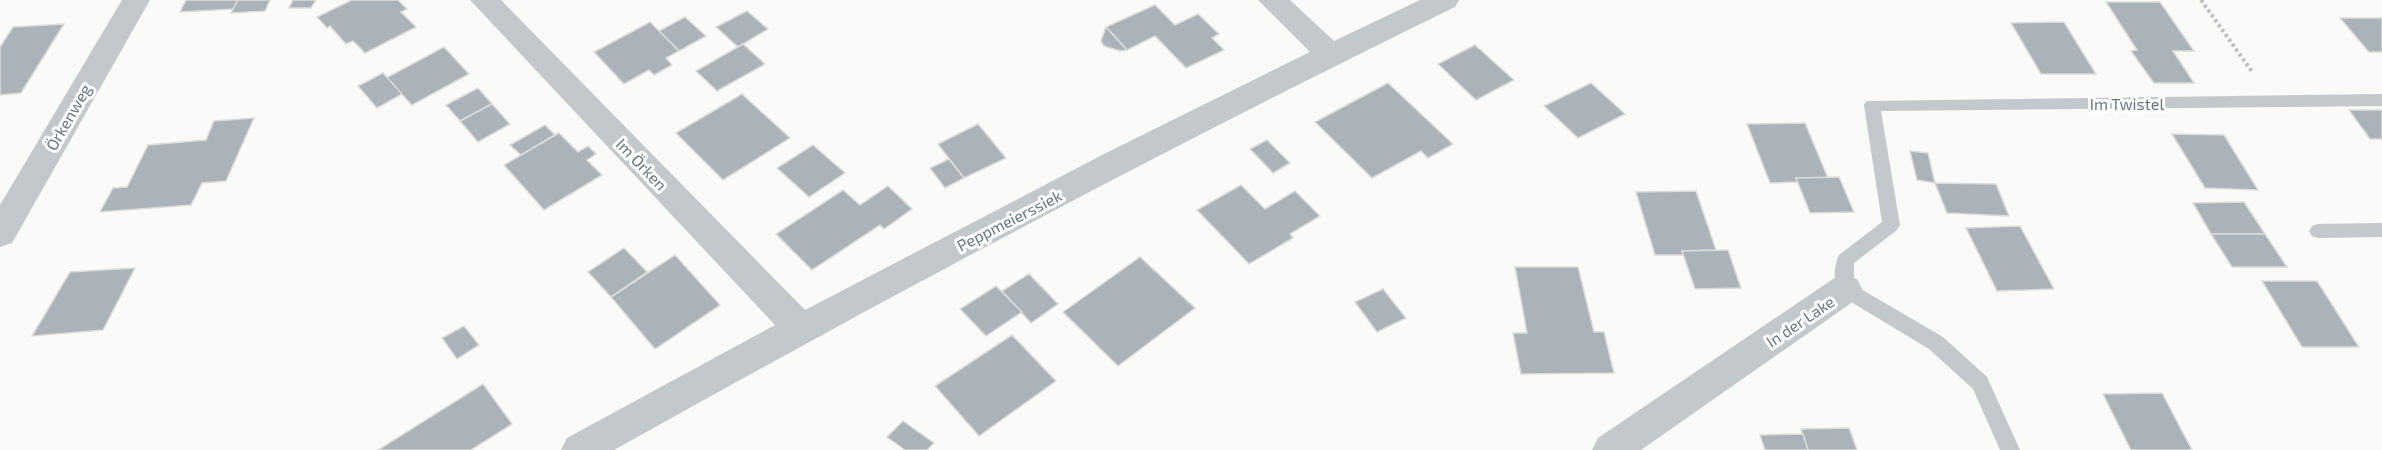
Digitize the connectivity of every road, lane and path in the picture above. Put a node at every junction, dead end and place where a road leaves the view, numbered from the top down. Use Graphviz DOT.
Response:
graph roads {
  1 [pos="136,0"];
  2 [pos="484,0"];
  3 [pos="1272,0"];
  4 [pos="1445,0"];
  5 [pos="2201,0"];
  6 [pos="1330,54"];
  7 [pos="2382,100"];
  8 [pos="2273,102"];
  9 [pos="1872,105"];
  10 [pos="2382,230"];
  11 [pos="2318,231"];
  12 [pos="0,234"];
  13 [pos="1845,290"];
  14 [pos="800,327"];
  15 [pos="580,450"];
  16 [pos="1611,450"];
  17 [pos="2010,450"];
  1 -- 12 [label="street, Örkenweg"];
  2 -- 14 [label="street, Im Örken"];
  3 -- 6 [label="street"];
  4 -- 6 [label="street, Peppmeierssiek"];
  5 -- 8 [label="path"];
  6 -- 14 [label="street, Peppmeierssiek"];
  7 -- 8 [label="lane, Im Twistel"];
  8 -- 9 [label="lane, Im Twistel"];
  9 -- 13 [label="lane, In der Lake"];
  10 -- 11 [label="lane"];
  13 -- 16 [label="street, In der Lake"];
  13 -- 17 [label="lane"];
  14 -- 15 [label="street, Peppmeierssiek"];
}
